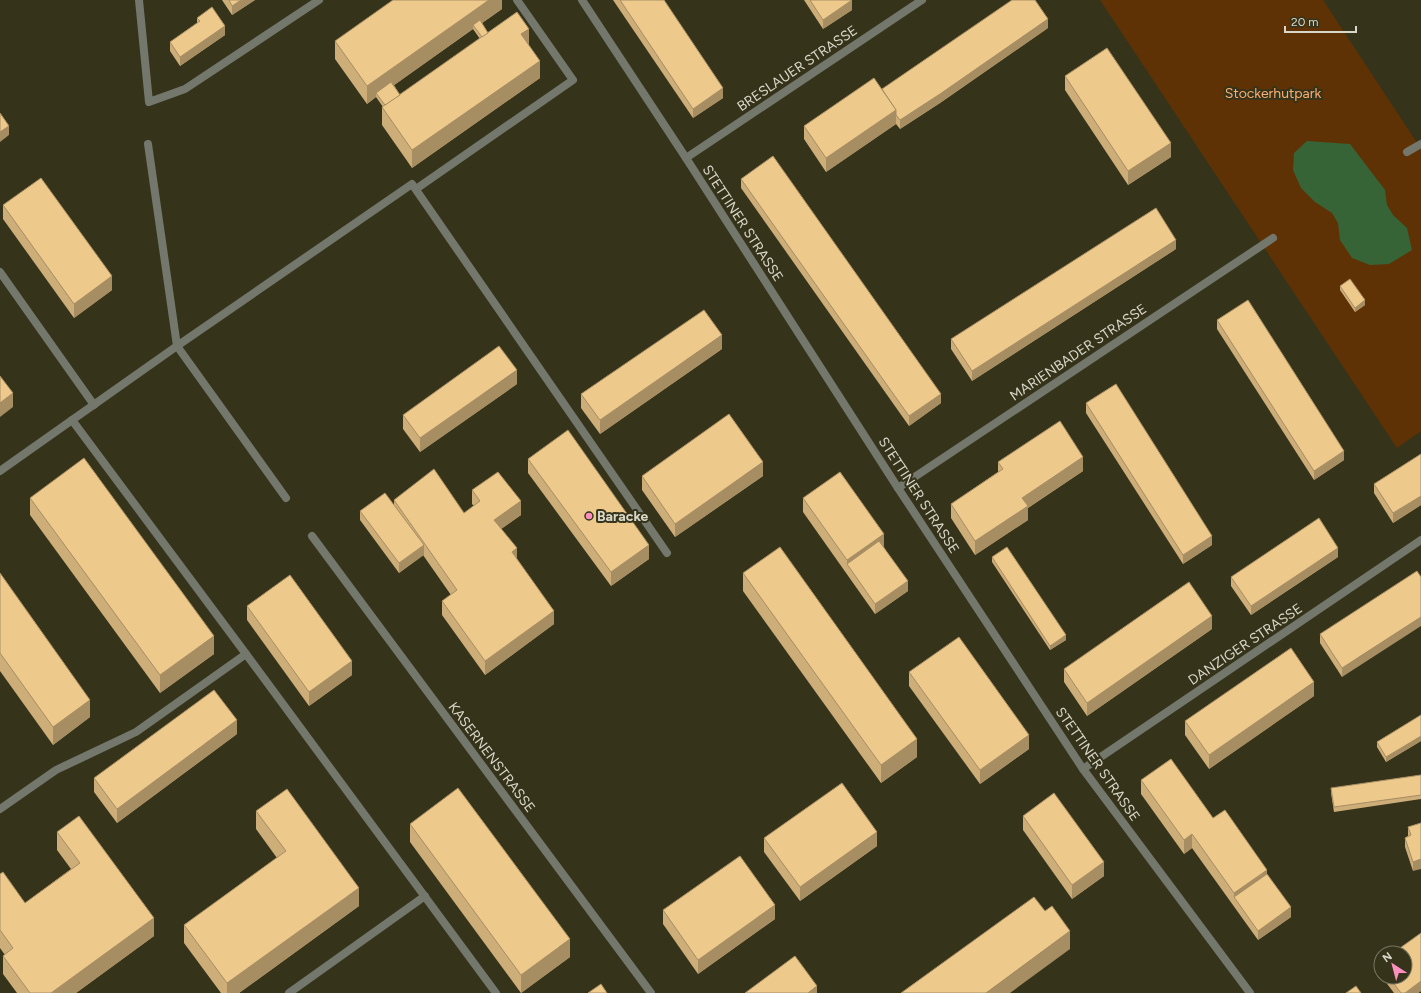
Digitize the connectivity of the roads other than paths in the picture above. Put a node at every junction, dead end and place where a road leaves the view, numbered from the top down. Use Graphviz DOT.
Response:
graph roads {
  1 [pos="140,0"];
  2 [pos="319,0"];
  3 [pos="517,0"];
  4 [pos="582,0"];
  5 [pos="922,0"];
  6 [pos="148,144"];
  7 [pos="1421,144"];
  8 [pos="1407,152"];
  9 [pos="686,158"];
  10 [pos="416,189"];
  11 [pos="1273,238"];
  12 [pos="0,272"];
  13 [pos="176,346"];
  14 [pos="94,405"];
  15 [pos="72,420"];
  16 [pos="0,471"];
  17 [pos="898,488"];
  18 [pos="286,498"];
  19 [pos="312,536"];
  20 [pos="1421,540"];
  21 [pos="667,553"];
  22 [pos="246,654"];
  23 [pos="1083,769"];
  24 [pos="0,809"];
  25 [pos="425,896"];
  26 [pos="289,993"];
  27 [pos="496,993"];
  28 [pos="651,993"];
  29 [pos="1250,993"];
  1 -- 2 [label="street"];
  3 -- 10 [label="street"];
  4 -- 9 [label="street, STETTINER STRASSE"];
  5 -- 9 [label="street, BRESLAUER STRASSE"];
  6 -- 13 [label="street"];
  7 -- 8 [label="street"];
  9 -- 17 [label="street, STETTINER STRASSE"];
  10 -- 13 [label="street"];
  10 -- 21 [label="street"];
  11 -- 17 [label="street, MARIENBADER STRASSE"];
  12 -- 14 [label="street"];
  13 -- 14 [label="street"];
  13 -- 18 [label="street"];
  14 -- 15 [label="street"];
  15 -- 16 [label="street"];
  15 -- 22 [label="street"];
  17 -- 23 [label="street, STETTINER STRASSE"];
  19 -- 28 [label="street, KASERNENSTRASSE"];
  20 -- 23 [label="street, DANZIGER STRASSE"];
  22 -- 24 [label="street"];
  22 -- 25 [label="street"];
  23 -- 29 [label="street, STETTINER STRASSE"];
  25 -- 26 [label="street"];
  25 -- 27 [label="street"];
}
